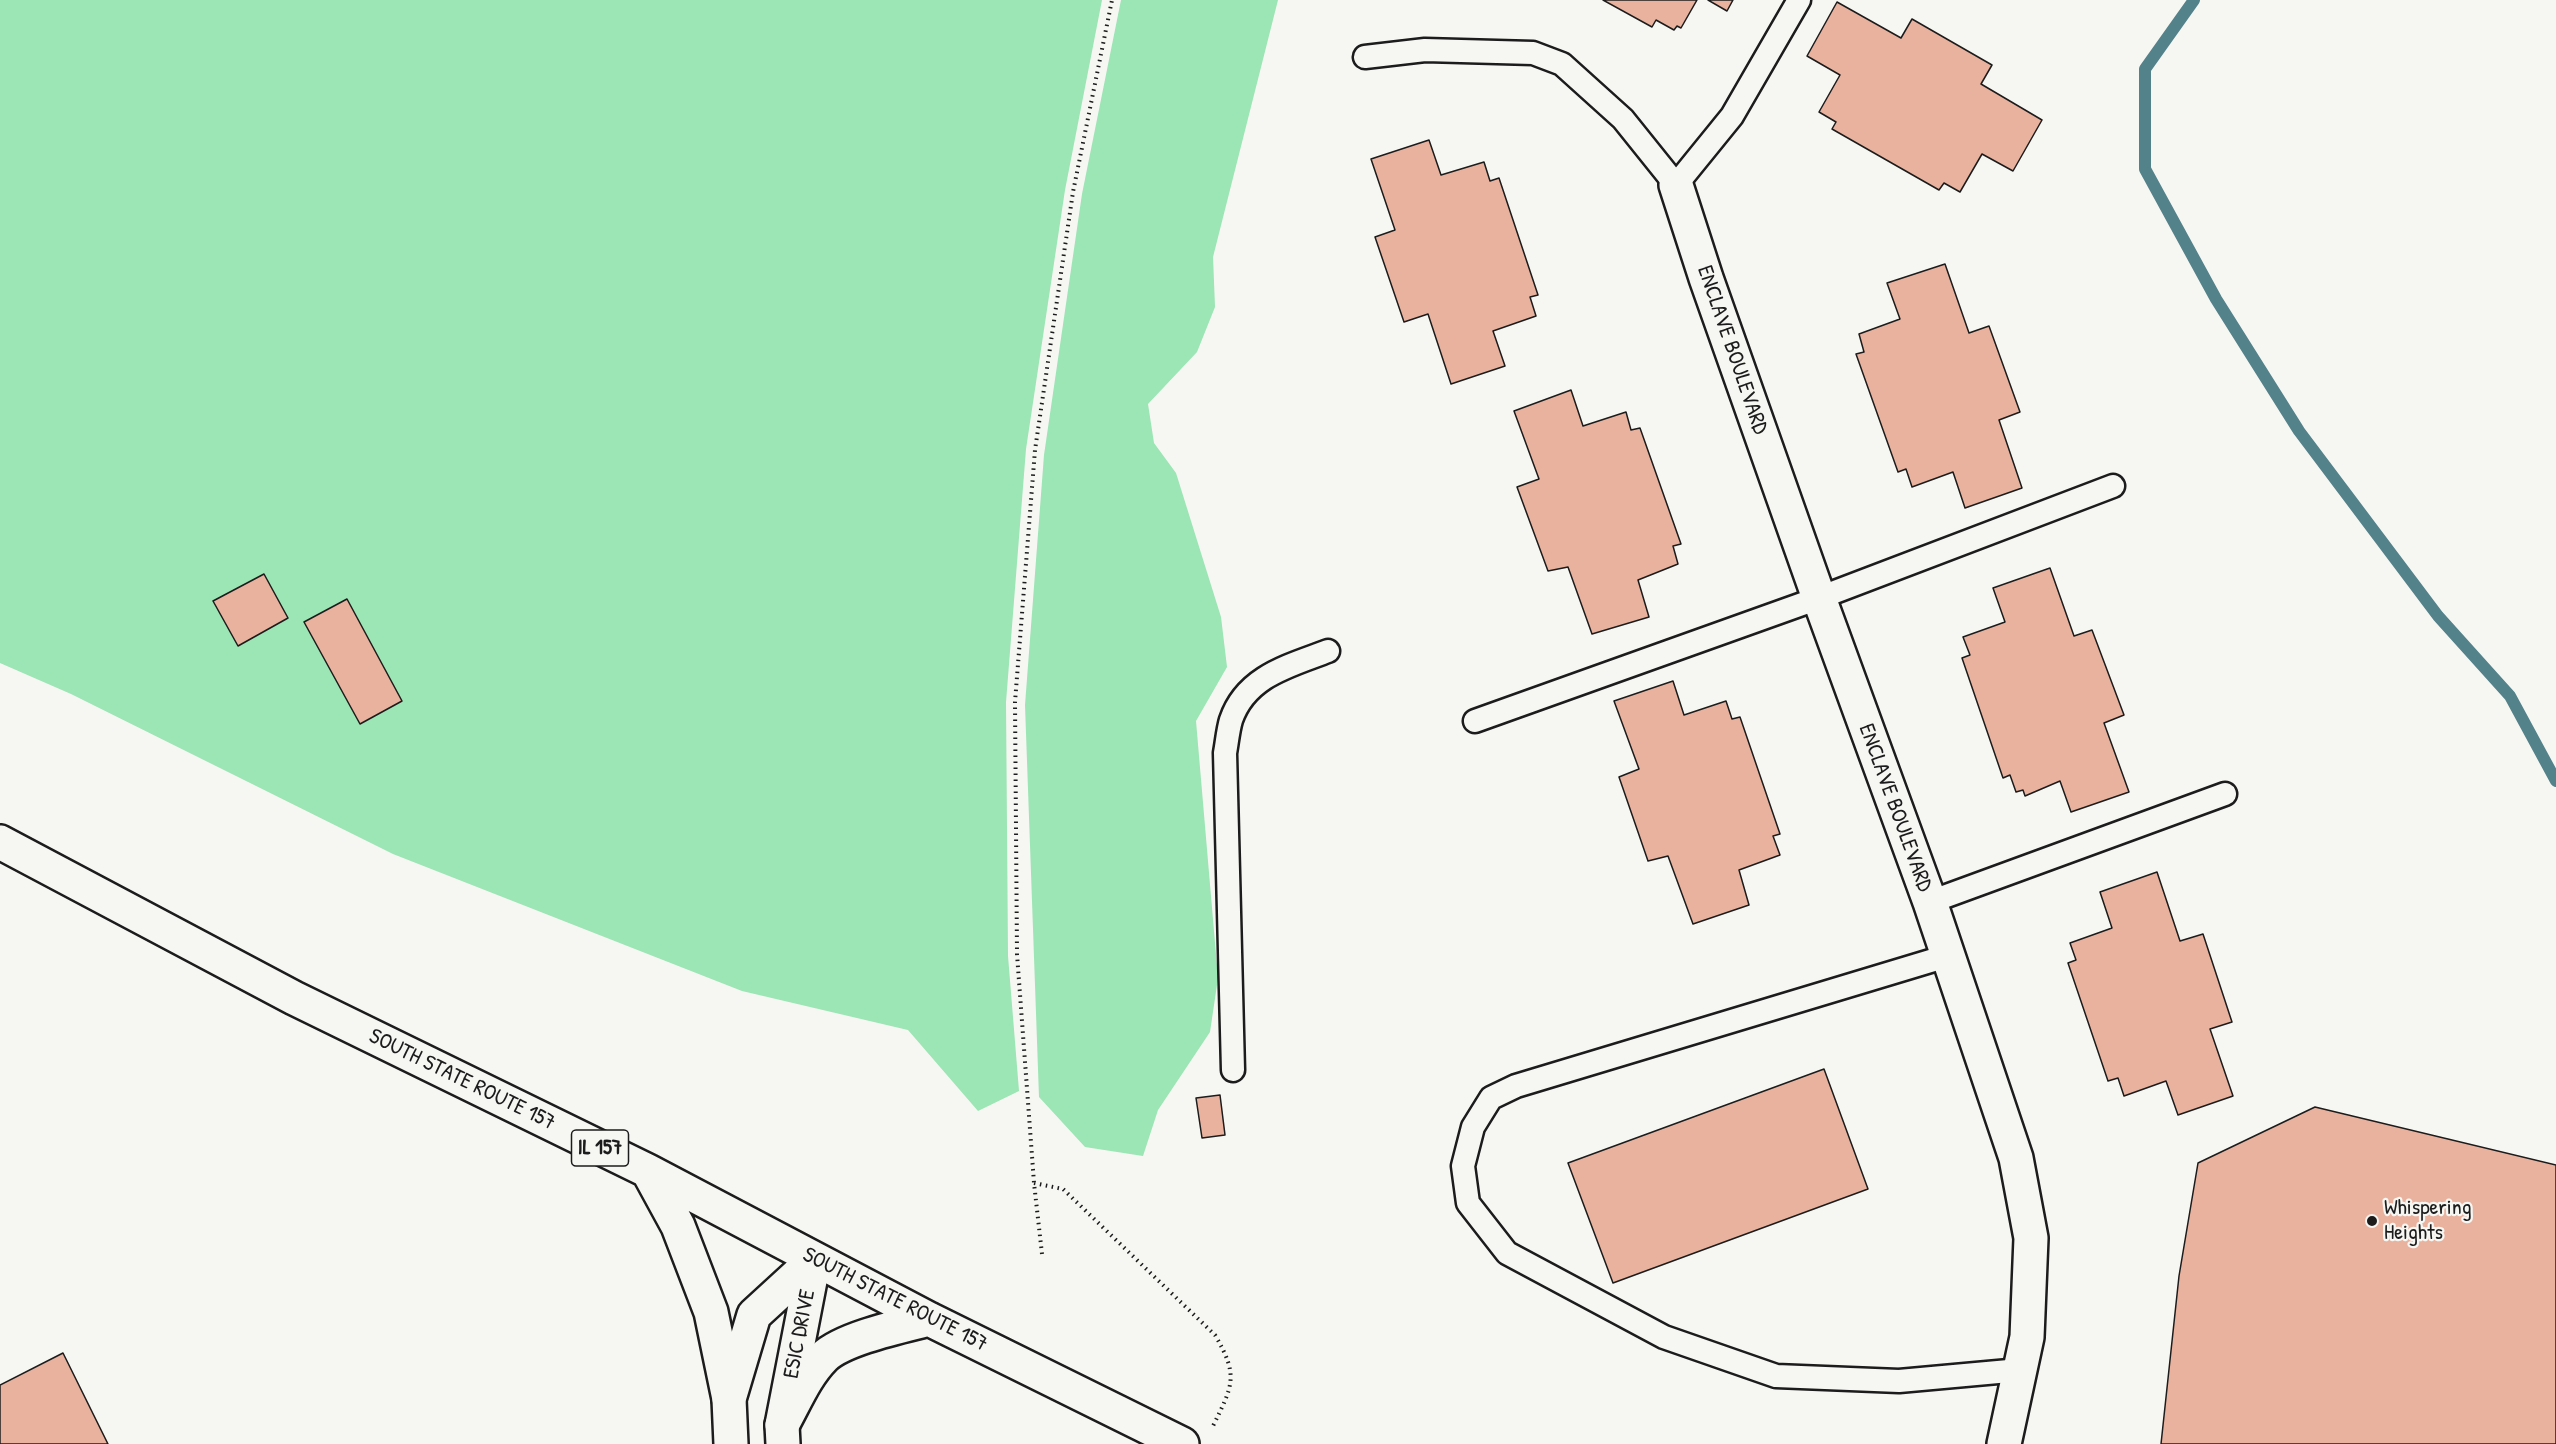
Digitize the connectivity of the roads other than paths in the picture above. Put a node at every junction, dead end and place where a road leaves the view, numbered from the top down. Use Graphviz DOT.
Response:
graph roads {
  1 [pos="1799,0"];
  2 [pos="1365,57"];
  3 [pos="1676,185"];
  4 [pos="2113,486"];
  5 [pos="1819,598"];
  6 [pos="1328,651"];
  7 [pos="1475,721"];
  8 [pos="2224,794"];
  9 [pos="0,842"];
  10 [pos="1930,902"];
  11 [pos="1947,956"];
  12 [pos="1233,1070"];
  13 [pos="648,1171"];
  14 [pos="814,1260"];
  15 [pos="929,1319"];
  16 [pos="2020,1370"];
  17 [pos="729,1399"];
  18 [pos="783,1435"];
  19 [pos="1196,1439"];
  20 [pos="731,1444"];
  21 [pos="2004,1444"];
  1 -- 3 [label="lane"];
  2 -- 3 [label="lane"];
  3 -- 5 [label="main road, ENCLAVE BOULEVARD"];
  4 -- 5 [label="lane"];
  5 -- 7 [label="lane"];
  5 -- 10 [label="main road, ENCLAVE BOULEVARD"];
  6 -- 12 [label="lane"];
  8 -- 10 [label="lane"];
  9 -- 13 [label="main road, SOUTH STATE ROUTE 157 / IL 157"];
  10 -- 11 [label="main road, ENCLAVE BOULEVARD"];
  11 -- 16 [label="main road, ENCLAVE BOULEVARD"];
  11 -- 16 [label="lane"];
  13 -- 14 [label="main road, SOUTH STATE ROUTE 157 / IL 157"];
  13 -- 17 [label="main road"];
  14 -- 15 [label="main road, SOUTH STATE ROUTE 157 / IL 157"];
  14 -- 17 [label="main road, ESIC DRIVE"];
  14 -- 18 [label="main road, ESIC DRIVE"];
  15 -- 18 [label="main road"];
  15 -- 19 [label="main road, SOUTH STATE ROUTE 157 / IL 157"];
  16 -- 21 [label="main road, ENCLAVE BOULEVARD"];
  17 -- 20 [label="main road, ESIC DRIVE"];
}
